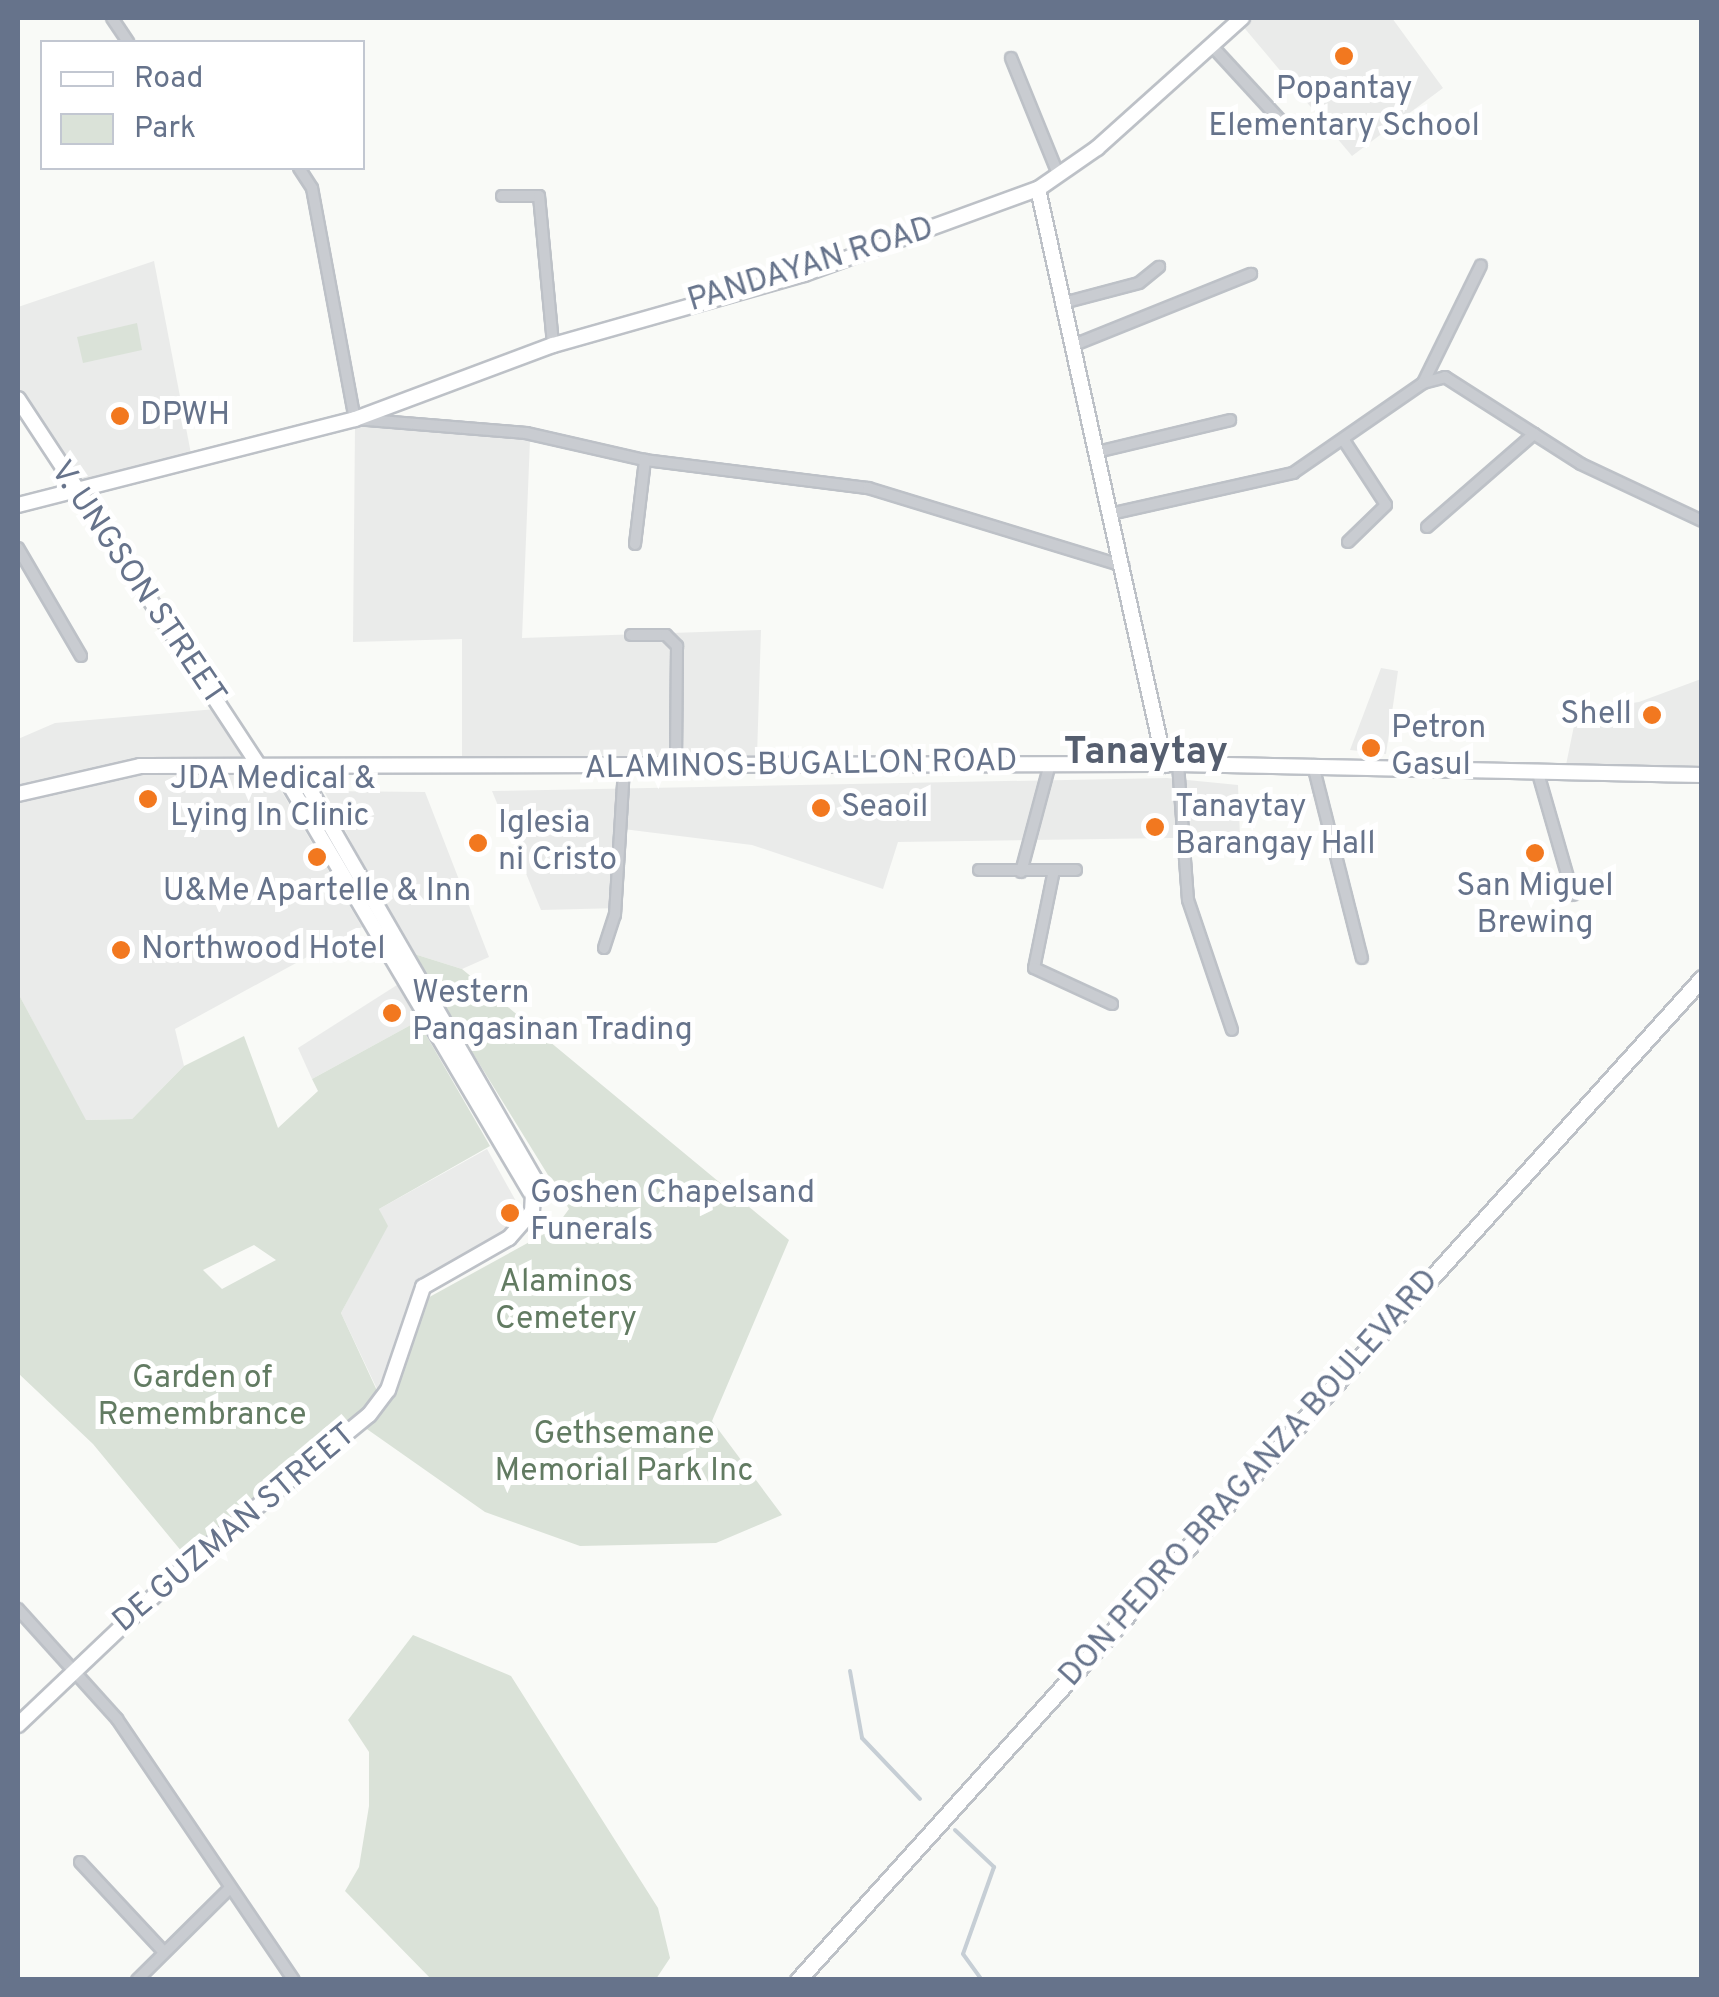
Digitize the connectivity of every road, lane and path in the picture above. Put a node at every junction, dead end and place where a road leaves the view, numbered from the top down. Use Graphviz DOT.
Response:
graph roads {
  1 [pos="112,18"];
  2 [pos="1242,18"];
  3 [pos="127,40"];
  4 [pos="1212,46"];
  5 [pos="1011,58"];
  6 [pos="1282,122"];
  7 [pos="301,170"];
  8 [pos="1058,174"];
  9 [pos="1038,190"];
  10 [pos="502,196"];
  11 [pos="1481,266"];
  12 [pos="1158,267"];
  13 [pos="1251,274"];
  14 [pos="1067,302"];
  15 [pos="553,345"];
  16 [pos="1074,345"];
  17 [pos="1423,382"];
  18 [pos="18,399"];
  19 [pos="356,419"];
  20 [pos="1230,420"];
  21 [pos="1534,434"];
  22 [pos="1345,442"];
  23 [pos="1097,452"];
  24 [pos="645,460"];
  25 [pos="73,490"];
  26 [pos="18,505"];
  27 [pos="1110,514"];
  28 [pos="1702,521"];
  29 [pos="1427,527"];
  30 [pos="1348,542"];
  31 [pos="634,544"];
  32 [pos="18,548"];
  33 [pos="1123,566"];
  34 [pos="631,635"];
  35 [pos="82,656"];
  36 [pos="1050,764"];
  37 [pos="1171,765"];
  38 [pos="1313,765"];
  39 [pos="280,766"];
  40 [pos="297,766"];
  41 [pos="260,767"];
  42 [pos="676,767"];
  43 [pos="624,769"];
  44 [pos="1537,770"];
  45 [pos="1702,775"];
  46 [pos="18,794"];
  47 [pos="332,826"];
  48 [pos="316,836"];
  49 [pos="979,870"];
  50 [pos="1054,870"];
  51 [pos="1076,870"];
  52 [pos="1021,872"];
  53 [pos="367,887"];
  54 [pos="1573,895"];
  55 [pos="352,896"];
  56 [pos="402,948"];
  57 [pos="604,948"];
  58 [pos="387,956"];
  59 [pos="1362,958"];
  60 [pos="1702,978"];
  61 [pos="1112,1004"];
  62 [pos="1232,1030"];
  63 [pos="469,1084"];
  64 [pos="18,1609"];
  65 [pos="77,1666"];
  66 [pos="18,1725"];
  67 [pos="80,1862"];
  68 [pos="228,1890"];
  69 [pos="163,1951"];
  70 [pos="137,1980"];
  71 [pos="294,1980"];
  72 [pos="798,1980"];
  1 -- 3 [label="street"];
  2 -- 4 [label="street, PANDAYAN ROAD"];
  4 -- 6 [label="street"];
  4 -- 8 [label="street, PANDAYAN ROAD"];
  5 -- 8 [label="street"];
  7 -- 19 [label="street"];
  8 -- 9 [label="street, PANDAYAN ROAD"];
  9 -- 14 [label="street"];
  9 -- 15 [label="street, PANDAYAN ROAD"];
  10 -- 15 [label="street"];
  11 -- 17 [label="street"];
  12 -- 14 [label="street"];
  13 -- 16 [label="street"];
  14 -- 16 [label="street"];
  15 -- 19 [label="street, PANDAYAN ROAD"];
  16 -- 23 [label="street"];
  17 -- 21 [label="street"];
  17 -- 22 [label="street"];
  18 -- 25 [label="street, V. UNGSON STREET"];
  19 -- 24 [label="street"];
  19 -- 25 [label="street, PANDAYAN ROAD"];
  20 -- 23 [label="street"];
  21 -- 28 [label="street"];
  21 -- 29 [label="street"];
  22 -- 27 [label="street"];
  22 -- 30 [label="street"];
  23 -- 27 [label="street"];
  24 -- 31 [label="street"];
  24 -- 33 [label="street"];
  25 -- 26 [label="street, PANDAYAN ROAD"];
  25 -- 41 [label="street, V. UNGSON STREET"];
  27 -- 33 [label="street"];
  32 -- 35 [label="street"];
  33 -- 37 [label="street"];
  34 -- 42 [label="street"];
  36 -- 37 [label="street, ALAMINOS-BUGALLON ROAD"];
  36 -- 42 [label="street, ALAMINOS-BUGALLON ROAD"];
  36 -- 52 [label="street"];
  37 -- 38 [label="street, ALAMINOS-BUGALLON ROAD"];
  37 -- 62 [label="street"];
  38 -- 44 [label="street, ALAMINOS-BUGALLON ROAD"];
  38 -- 59 [label="street"];
  39 -- 40 [label="street, ALAMINOS-BUGALLON ROAD"];
  39 -- 41 [label="street, ALAMINOS-BUGALLON ROAD"];
  39 -- 48 [label="street"];
  40 -- 43 [label="street, ALAMINOS-BUGALLON ROAD"];
  40 -- 47 [label="street"];
  41 -- 46 [label="street, ALAMINOS-BUGALLON ROAD"];
  42 -- 43 [label="street, ALAMINOS-BUGALLON ROAD"];
  43 -- 57 [label="street"];
  44 -- 45 [label="street, ALAMINOS-BUGALLON ROAD"];
  44 -- 54 [label="street"];
  47 -- 48 [label="street"];
  47 -- 53 [label="street"];
  48 -- 55 [label="street"];
  49 -- 52 [label="street"];
  50 -- 51 [label="street"];
  50 -- 52 [label="street"];
  50 -- 61 [label="street"];
  53 -- 55 [label="street"];
  53 -- 56 [label="street"];
  55 -- 58 [label="street"];
  56 -- 58 [label="street"];
  56 -- 63 [label="street"];
  58 -- 63 [label="street"];
  60 -- 72 [label="main road, DON PEDRO BRAGANZA BOULEVARD"];
  63 -- 65 [label="street, DE GUZMAN STREET"];
  64 -- 65 [label="street"];
  65 -- 66 [label="street, DE GUZMAN STREET"];
  65 -- 68 [label="street"];
  67 -- 69 [label="street"];
  68 -- 69 [label="street"];
  68 -- 71 [label="street"];
  69 -- 70 [label="street"];
}
